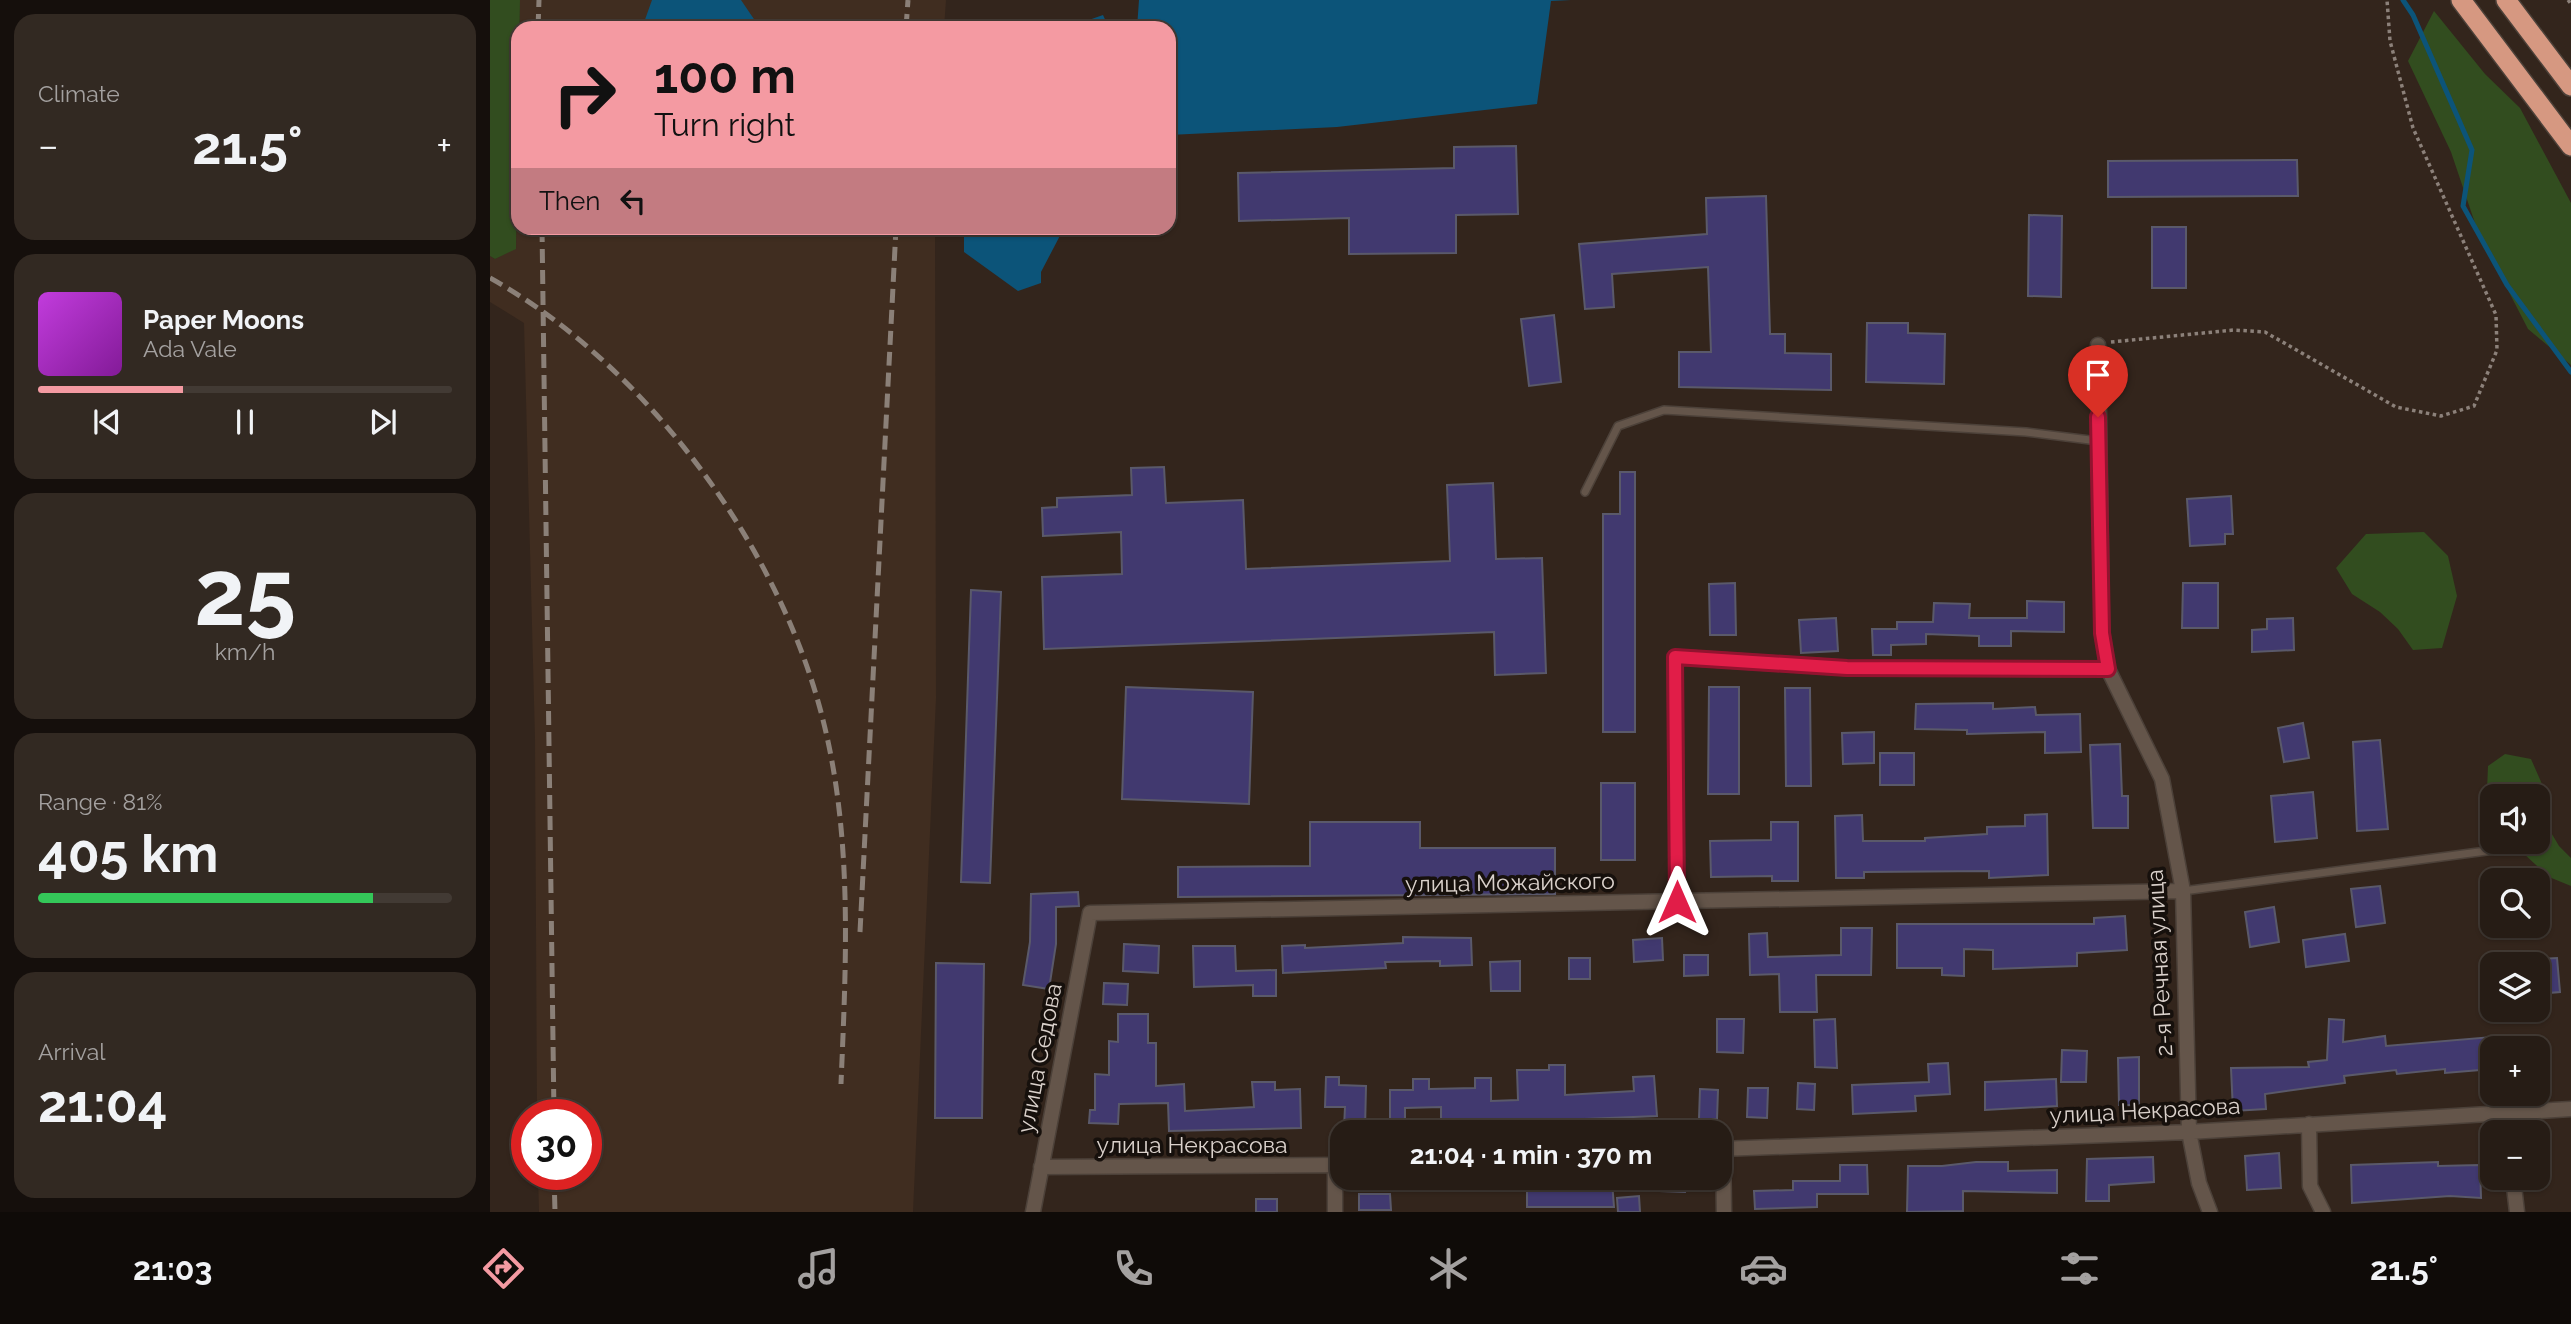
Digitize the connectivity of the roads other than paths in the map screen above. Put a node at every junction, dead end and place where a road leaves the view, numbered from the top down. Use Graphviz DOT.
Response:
graph roads {
  1 [pos="2461,0"];
  2 [pos="2506,0"];
  3 [pos="2571,86"];
  4 [pos="2571,146"];
  5 [pos="2098,345"];
  6 [pos="2098,441"];
  7 [pos="1584,492"];
  8 [pos="2108,669"];
  9 [pos="2480,852"];
  10 [pos="2183,891"];
  11 [pos="1677,902"];
  12 [pos="1090,913"];
  13 [pos="2571,1109"];
  14 [pos="2505,1113"];
  15 [pos="2506,1120"];
  16 [pos="2309,1124"];
  17 [pos="2189,1132"];
  18 [pos="1732,1148"];
  19 [pos="1330,1166"];
  20 [pos="1041,1167"];
  21 [pos="1337,1190"];
  22 [pos="1723,1190"];
  23 [pos="2514,1190"];
  24 [pos="1033,1212"];
  25 [pos="1335,1212"];
  26 [pos="1724,1212"];
  27 [pos="2210,1212"];
  28 [pos="2323,1212"];
  29 [pos="2517,1212"];
  1 -- 4 [label="highway"];
  2 -- 3 [label="highway"];
  5 -- 6 [label="street, 2-я Речная улица"];
  6 -- 7 [label="lane"];
  6 -- 8 [label="street, 2-я Речная улица"];
  8 -- 10 [label="street, 2-я Речная улица"];
  8 -- 11 [label="street"];
  9 -- 10 [label="lane"];
  10 -- 11 [label="street, улица Можайского"];
  10 -- 17 [label="street, 2-я Речная улица"];
  11 -- 12 [label="street, улица Можайского"];
  12 -- 20 [label="street, улица Седова"];
  13 -- 14 [label="street, улица Некрасова"];
  14 -- 15 [label="street"];
  14 -- 16 [label="street, улица Некрасова"];
  16 -- 17 [label="street, улица Некрасова"];
  16 -- 28 [label="street"];
  17 -- 18 [label="street, улица Некрасова"];
  17 -- 27 [label="street, 2-я Речная улица"];
  19 -- 20 [label="street, улица Некрасова"];
  20 -- 24 [label="street, улица Седова"];
  21 -- 25 [label="street"];
  22 -- 26 [label="street"];
  23 -- 29 [label="street"];
}
